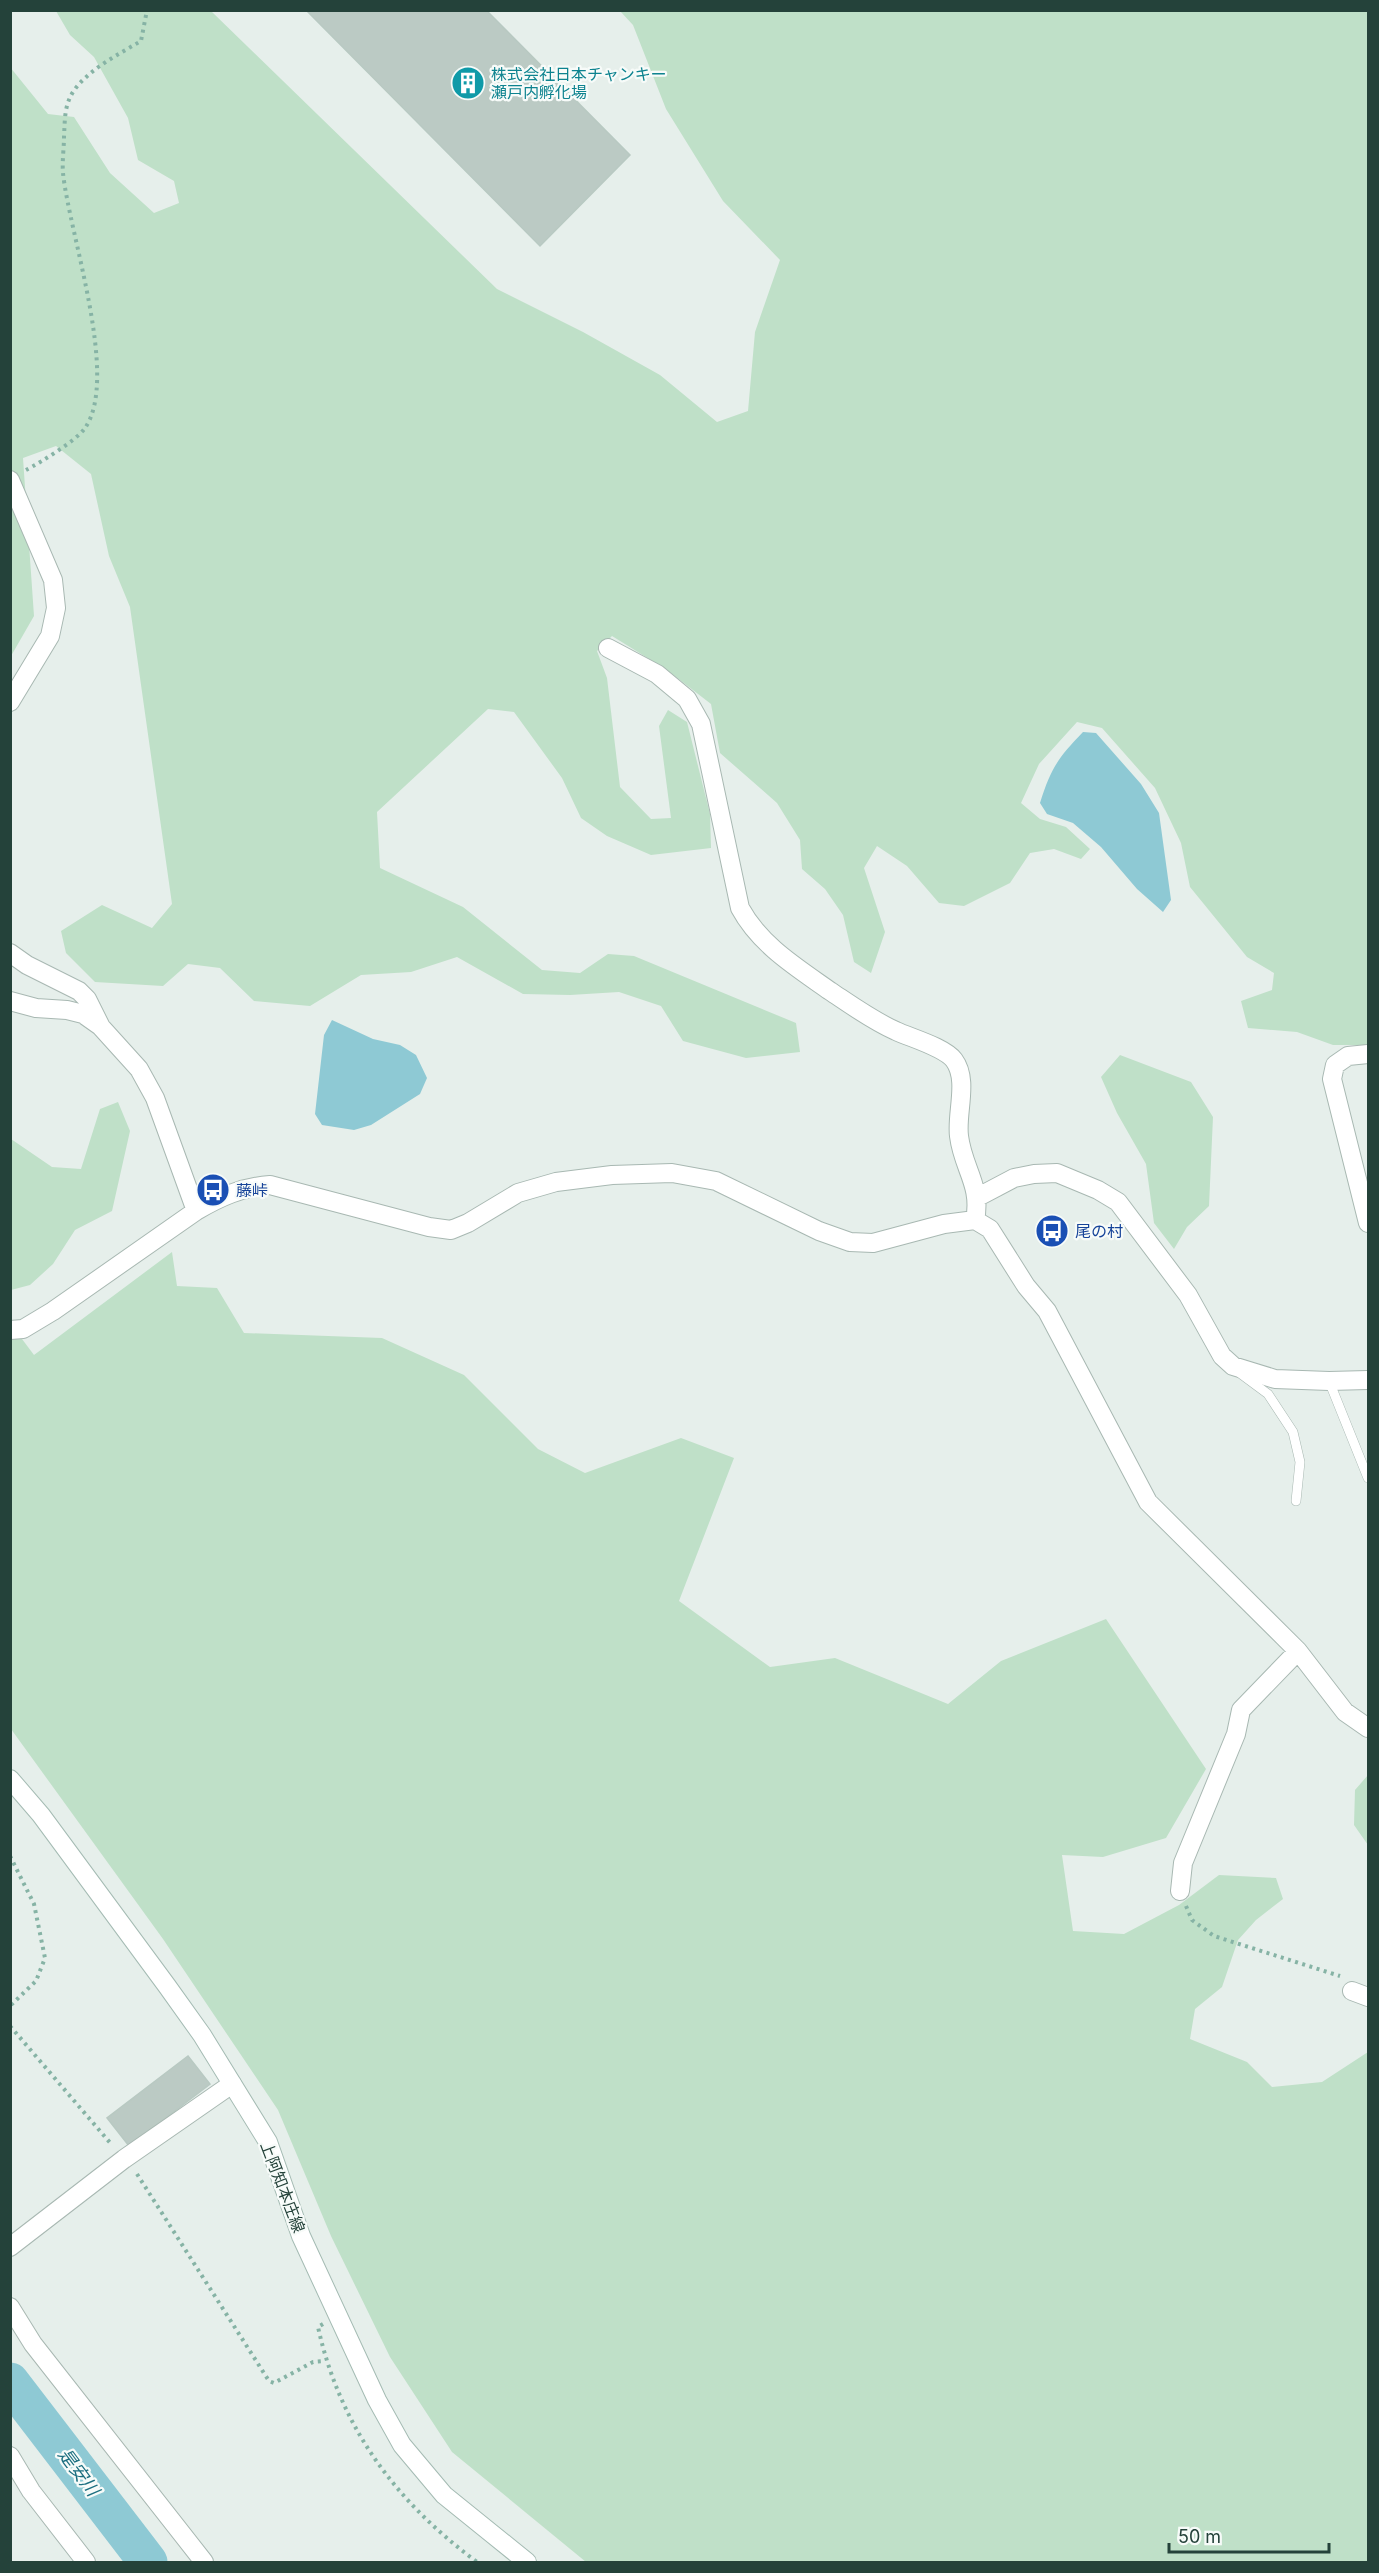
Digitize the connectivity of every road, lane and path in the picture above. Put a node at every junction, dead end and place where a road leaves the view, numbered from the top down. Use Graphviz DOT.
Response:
graph roads {
  1 [pos="147,10"];
  2 [pos="15,477"];
  3 [pos="608,648"];
  4 [pos="10,702"];
  5 [pos="10,954"];
  6 [pos="10,1001"];
  7 [pos="101,1027"];
  8 [pos="1368,1054"];
  9 [pos="978,1197"];
  10 [pos="196,1210"];
  11 [pos="975,1220"];
  12 [pos="1368,1223"];
  13 [pos="10,1329"];
  14 [pos="1233,1366"];
  15 [pos="1368,1380"];
  16 [pos="1329,1381"];
  17 [pos="1368,1478"];
  18 [pos="1296,1501"];
  19 [pos="1298,1651"];
  20 [pos="1368,1728"];
  21 [pos="10,1779"];
  22 [pos="10,1856"];
  23 [pos="1180,1891"];
  24 [pos="1360,1994"];
  25 [pos="10,2006"];
  26 [pos="10,2026"];
  27 [pos="232,2084"];
  28 [pos="124,2159"];
  29 [pos="10,2247"];
  30 [pos="10,2307"];
  31 [pos="326,2361"];
  32 [pos="10,2456"];
  33 [pos="86,2562"];
  34 [pos="204,2562"];
  35 [pos="527,2562"];
  1 -- 2 [label="path"];
  2 -- 4 [label="street"];
  3 -- 9 [label="street"];
  5 -- 7 [label="street"];
  6 -- 7 [label="street"];
  7 -- 10 [label="street"];
  8 -- 12 [label="street"];
  9 -- 11 [label="street"];
  9 -- 14 [label="street"];
  10 -- 11 [label="street"];
  10 -- 13 [label="street"];
  11 -- 19 [label="street"];
  14 -- 16 [label="street"];
  14 -- 18 [label="lane"];
  15 -- 16 [label="street"];
  16 -- 17 [label="lane"];
  19 -- 20 [label="street"];
  19 -- 23 [label="street"];
  21 -- 27 [label="street, 上阿知本庄線"];
  22 -- 25 [label="path"];
  23 -- 24 [label="path"];
  26 -- 28 [label="path"];
  27 -- 28 [label="street"];
  27 -- 35 [label="street, 上阿知本庄線"];
  28 -- 29 [label="street"];
  28 -- 31 [label="path"];
  30 -- 34 [label="street"];
  32 -- 33 [label="street"];
}
